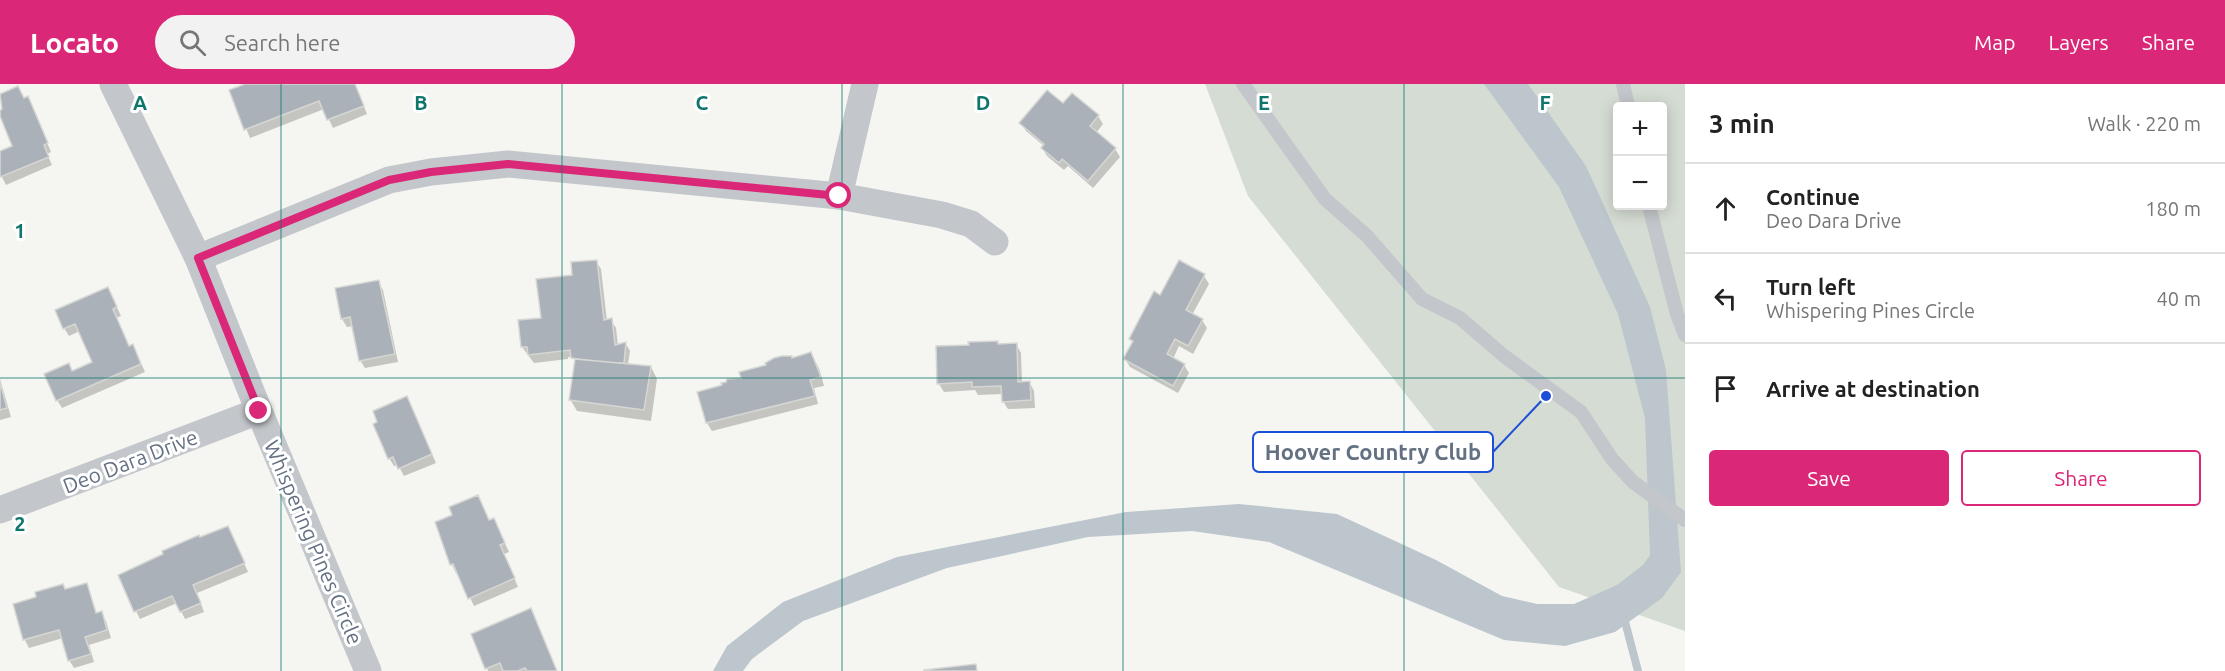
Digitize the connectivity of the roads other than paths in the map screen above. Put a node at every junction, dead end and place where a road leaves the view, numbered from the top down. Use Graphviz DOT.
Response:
graph roads {
  1 [pos="113,84"];
  2 [pos="864,84"];
  3 [pos="1243,84"];
  4 [pos="1623,84"];
  5 [pos="1627,102"];
  6 [pos="839,196"];
  7 [pos="1650,210"];
  8 [pos="995,242"];
  9 [pos="198,258"];
  10 [pos="1685,335"];
  11 [pos="259,411"];
  12 [pos="0,510"];
  13 [pos="1685,520"];
  14 [pos="368,671"];
  1 -- 9 [label="street, Whispering Pines Circle"];
  2 -- 6 [label="street"];
  3 -- 13 [label="lane"];
  4 -- 5 [label="lane"];
  6 -- 8 [label="street"];
  6 -- 9 [label="street"];
  7 -- 10 [label="lane"];
  9 -- 11 [label="street, Whispering Pines Circle"];
  11 -- 12 [label="street, Deo Dara Drive"];
  11 -- 14 [label="street, Whispering Pines Circle"];
}
